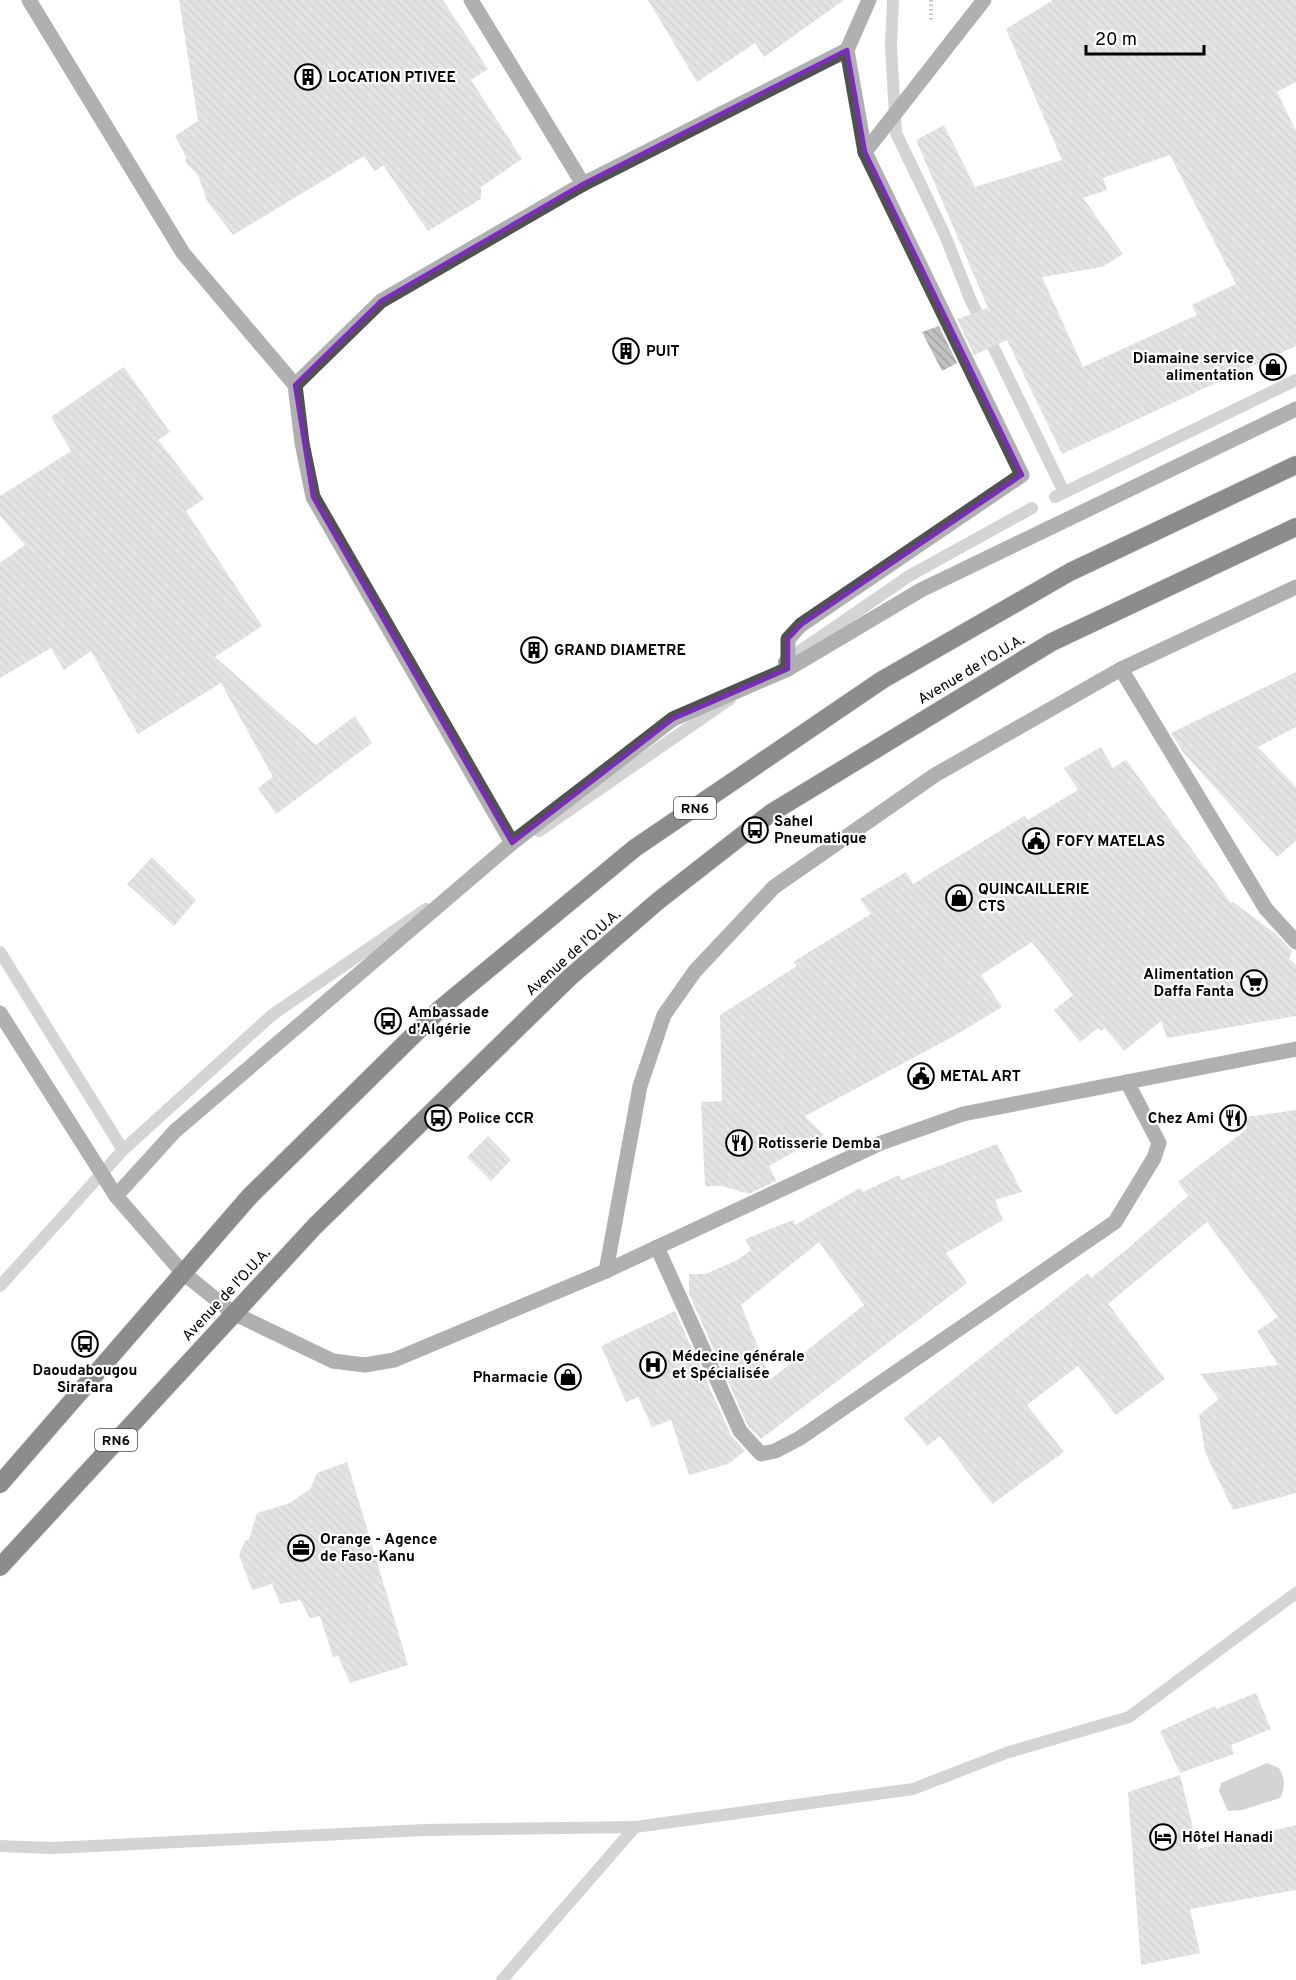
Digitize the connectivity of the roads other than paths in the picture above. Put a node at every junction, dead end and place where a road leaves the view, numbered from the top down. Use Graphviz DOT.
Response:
graph roads {
  1 [pos="28,0"];
  2 [pos="471,0"];
  3 [pos="869,0"];
  4 [pos="984,0"];
  5 [pos="847,50"];
  6 [pos="865,152"];
  7 [pos="583,184"];
  8 [pos="295,385"];
  9 [pos="1296,409"];
  10 [pos="1296,465"];
  11 [pos="1296,527"];
  12 [pos="1296,587"];
  13 [pos="788,669"];
  14 [pos="1121,669"];
  15 [pos="512,843"];
  16 [pos="1296,942"];
  17 [pos="0,1013"];
  18 [pos="1296,1049"];
  19 [pos="1126,1082"];
  20 [pos="116,1196"];
  21 [pos="657,1247"];
  22 [pos="606,1271"];
  23 [pos="182,1272"];
  24 [pos="233,1313"];
  25 [pos="0,1484"];
  26 [pos="0,1567"];
  1 -- 8 [label="street"];
  2 -- 7 [label="street"];
  3 -- 5 [label="street"];
  4 -- 6 [label="street"];
  5 -- 6 [label="street"];
  5 -- 7 [label="street"];
  6 -- 13 [label="street"];
  7 -- 8 [label="street"];
  8 -- 15 [label="street"];
  9 -- 13 [label="street"];
  10 -- 23 [label="highway, RN6"];
  11 -- 24 [label="highway, Avenue de l'O.U.A. / RN6"];
  12 -- 14 [label="street"];
  13 -- 15 [label="street"];
  14 -- 16 [label="street"];
  14 -- 22 [label="street"];
  15 -- 20 [label="street"];
  17 -- 20 [label="street"];
  18 -- 19 [label="street"];
  19 -- 21 [label="street"];
  19 -- 21 [label="street"];
  20 -- 23 [label="street"];
  21 -- 22 [label="street"];
  22 -- 24 [label="street"];
  23 -- 24 [label="street"];
  23 -- 25 [label="highway, RN6"];
  24 -- 26 [label="highway, Avenue de l'O.U.A. / RN6"];
}
